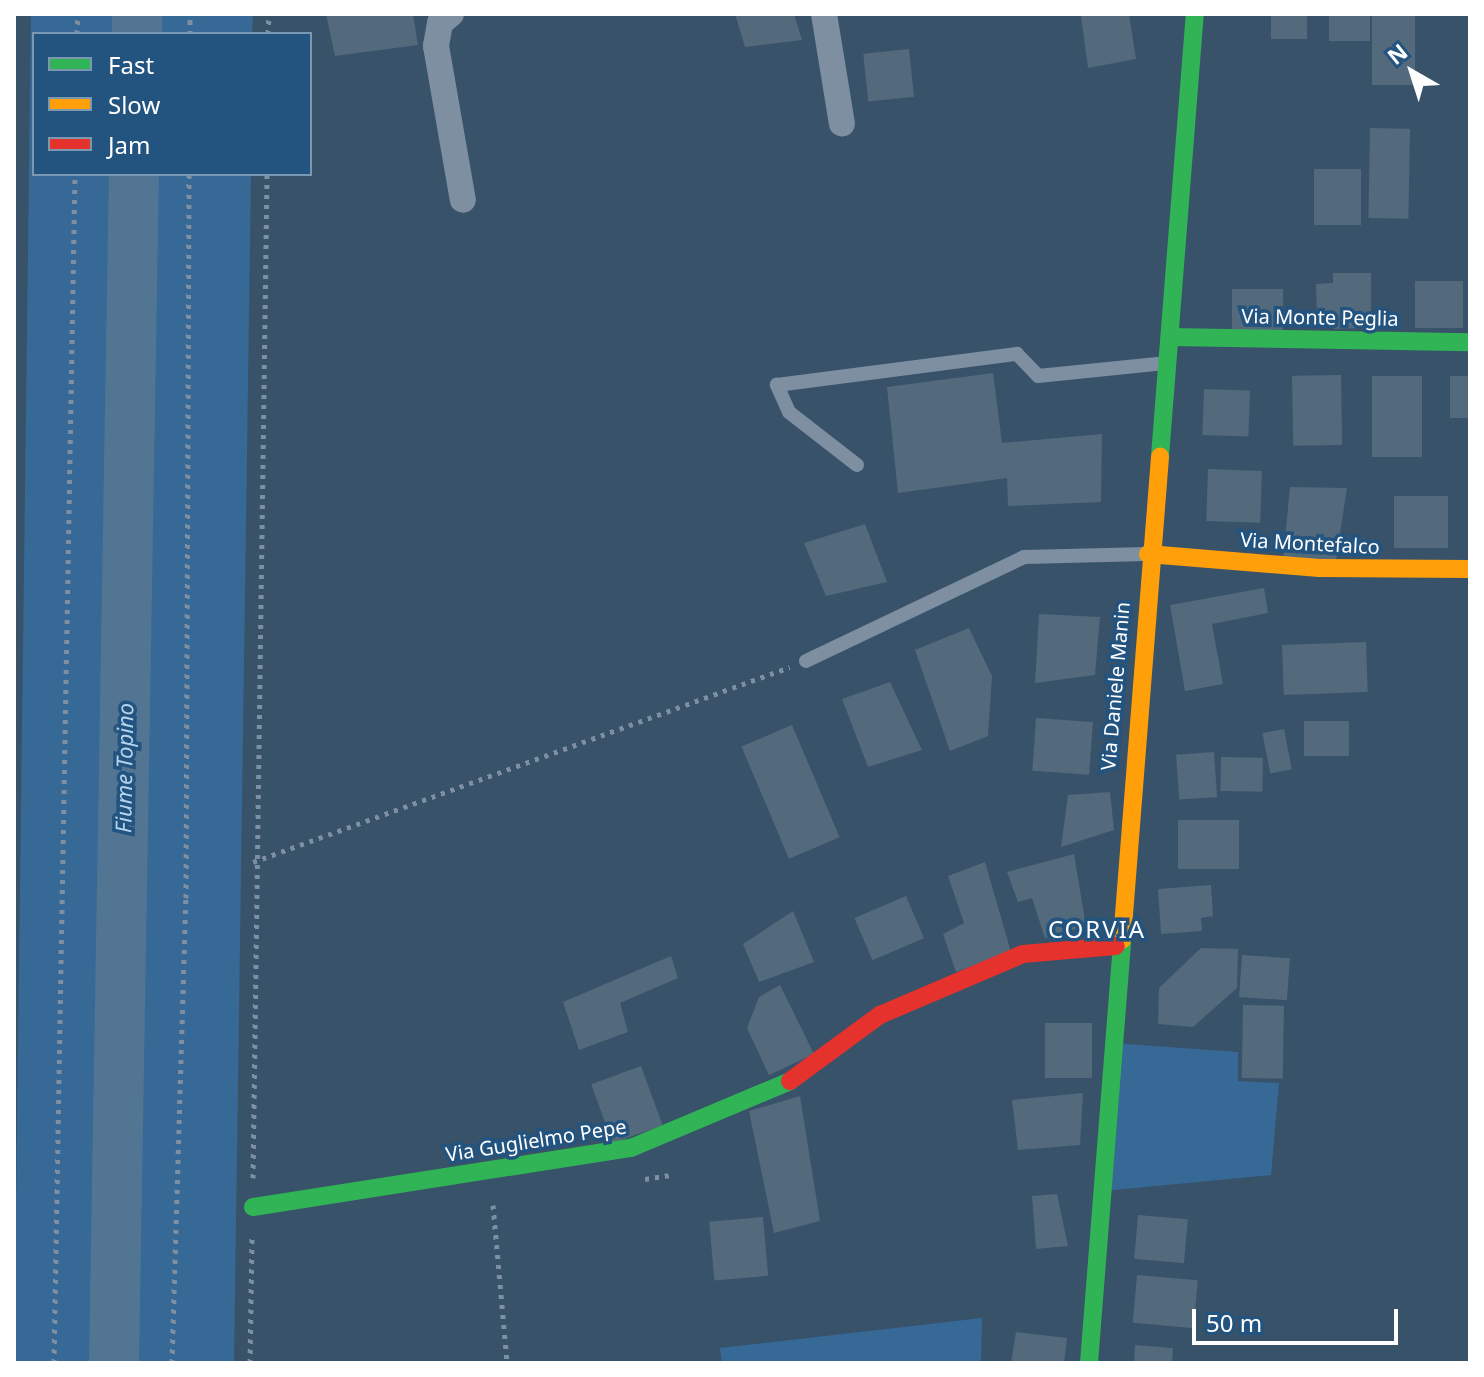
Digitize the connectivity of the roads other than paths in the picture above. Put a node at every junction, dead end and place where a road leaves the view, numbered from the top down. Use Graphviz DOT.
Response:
graph roads {
  1 [pos="451,14"];
  2 [pos="824,14"];
  3 [pos="1195,14"];
  4 [pos="842,124"];
  5 [pos="463,200"];
  6 [pos="1170,337"];
  7 [pos="1470,342"];
  8 [pos="1167,363"];
  9 [pos="857,465"];
  10 [pos="1148,554"];
  11 [pos="1470,569"];
  12 [pos="806,661"];
  13 [pos="1116,946"];
  14 [pos="253,1207"];
  15 [pos="1089,1363"];
  1 -- 5 [label="street"];
  2 -- 4 [label="street"];
  3 -- 6 [label="street, Via Daniele Manin"];
  6 -- 7 [label="street, Via Monte Peglia"];
  6 -- 8 [label="street, Via Daniele Manin"];
  8 -- 9 [label="lane"];
  8 -- 10 [label="street, Via Daniele Manin"];
  10 -- 11 [label="street, Via Montefalco"];
  10 -- 12 [label="lane"];
  10 -- 13 [label="street, Via Daniele Manin"];
  13 -- 14 [label="street, Via Guglielmo Pepe"];
  13 -- 15 [label="street, Via Daniele Manin"];
}
